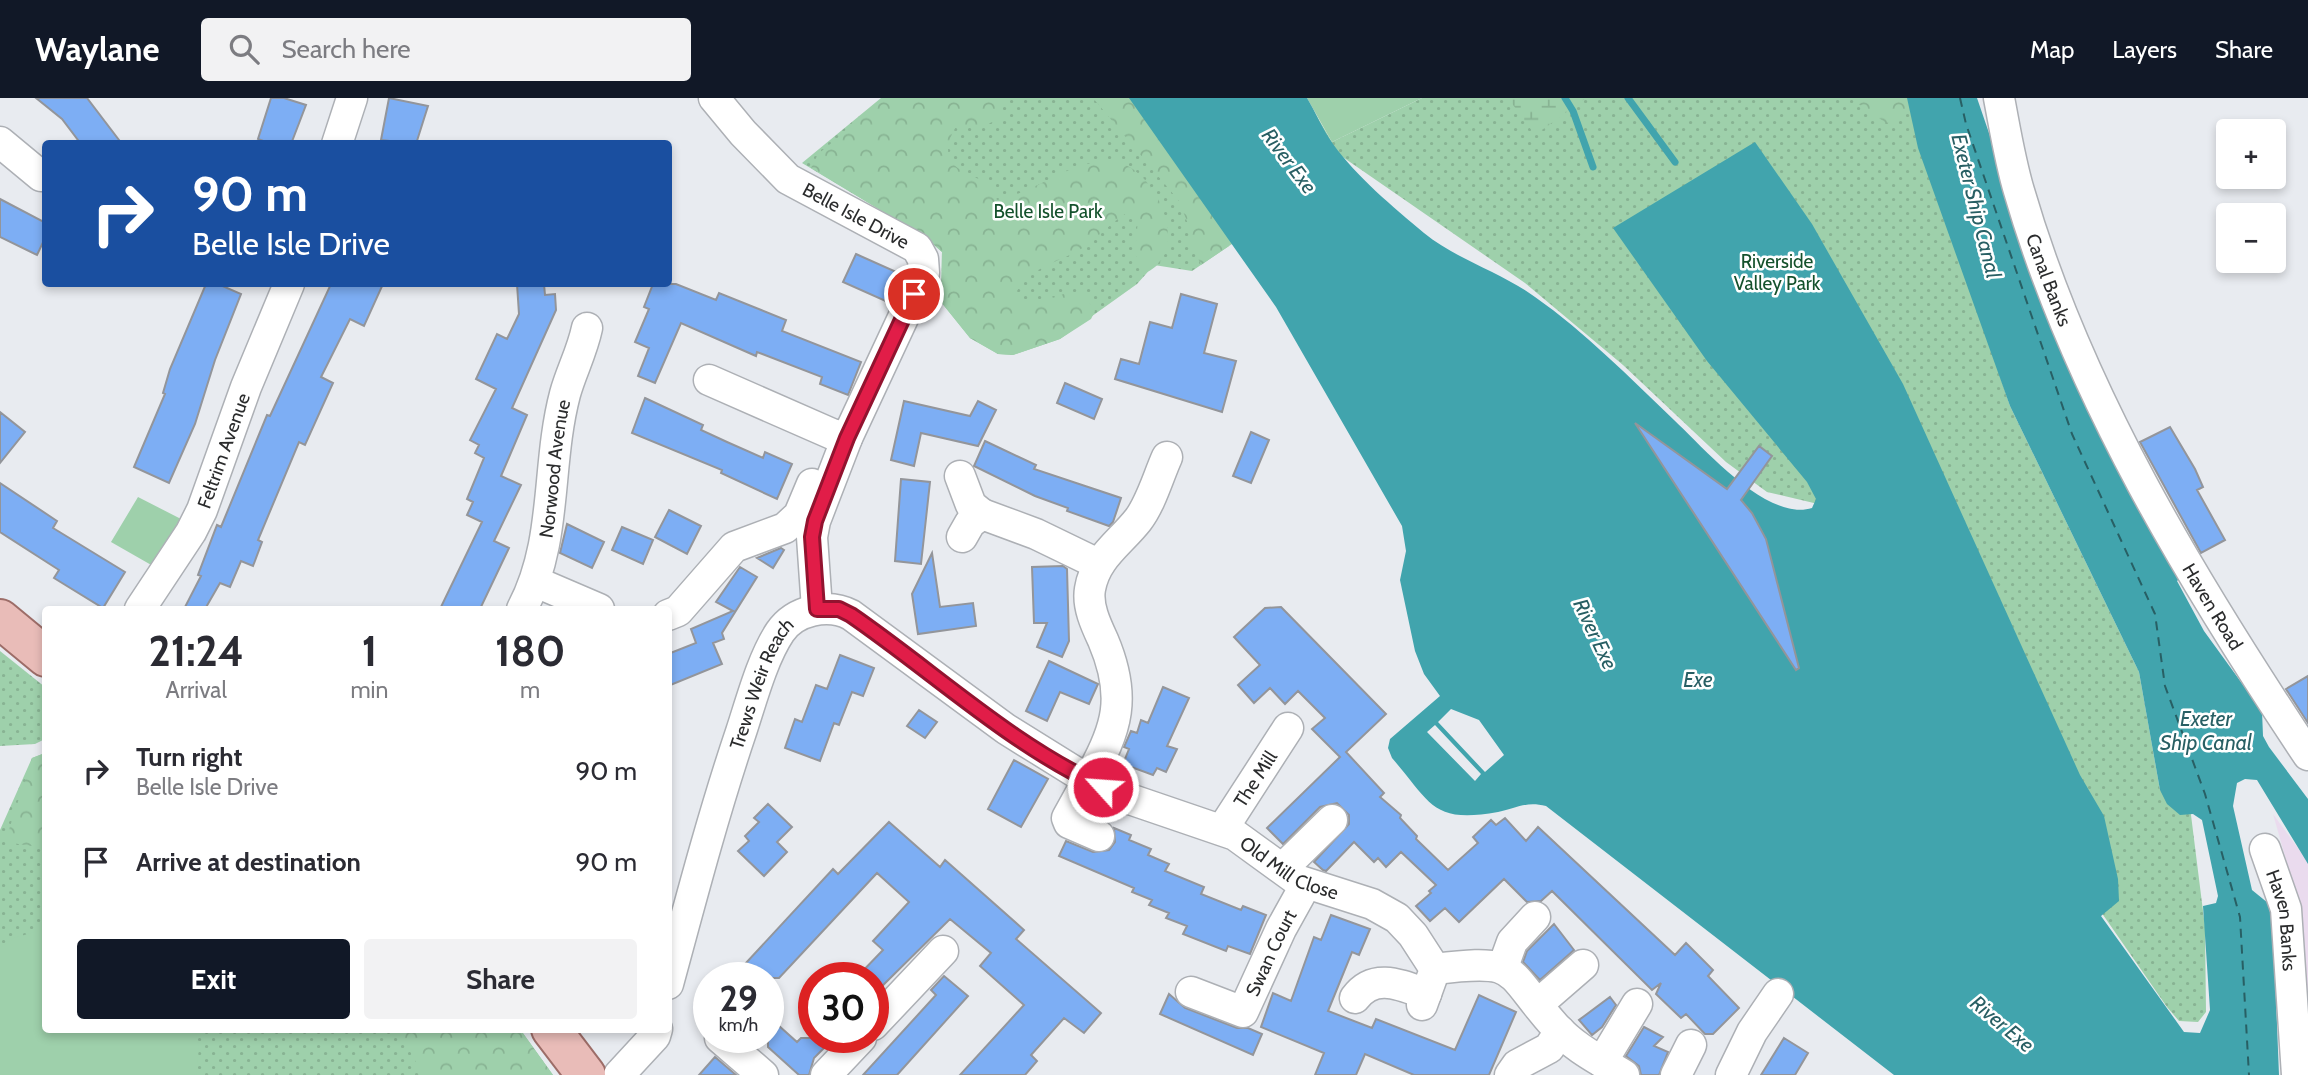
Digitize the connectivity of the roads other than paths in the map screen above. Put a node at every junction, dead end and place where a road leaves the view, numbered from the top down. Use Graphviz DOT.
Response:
graph roads {
  1 [pos="352,98"];
  2 [pos="714,98"];
  3 [pos="1999,98"];
  4 [pos="338,140"];
  5 [pos="0,142"];
  6 [pos="41,176"];
  7 [pos="288,287"];
  8 [pos="587,328"];
  9 [pos="709,380"];
  10 [pos="839,436"];
  11 [pos="2126,452"];
  12 [pos="1167,457"];
  13 [pos="960,476"];
  14 [pos="982,514"];
  15 [pos="962,537"];
  16 [pos="1097,564"];
  17 [pos="536,582"];
  18 [pos="142,606"];
  19 [pos="524,606"];
  20 [pos="592,606"];
  21 [pos="817,609"];
  22 [pos="672,613"];
  23 [pos="0,619"];
  24 [pos="42,654"];
  25 [pos="1288,728"];
  26 [pos="2308,755"];
  27 [pos="1088,780"];
  28 [pos="1332,820"];
  29 [pos="1222,830"];
  30 [pos="1099,836"];
  31 [pos="2265,849"];
  32 [pos="1294,876"];
  33 [pos="1535,917"];
  34 [pos="943,951"];
  35 [pos="1583,965"];
  36 [pos="1503,967"];
  37 [pos="672,969"];
  38 [pos="1428,989"];
  39 [pos="1191,992"];
  40 [pos="1778,994"];
  41 [pos="1355,998"];
  42 [pos="1538,1004"];
  43 [pos="1637,1004"];
  44 [pos="889,1008"];
  45 [pos="1560,1031"];
  46 [pos="554,1033"];
  47 [pos="656,1033"];
  48 [pos="1691,1045"];
  49 [pos="737,1053"];
  50 [pos="847,1053"];
  51 [pos="1613,1068"];
  52 [pos="586,1075"];
  53 [pos="619,1075"];
  54 [pos="763,1075"];
  55 [pos="826,1075"];
  56 [pos="1510,1075"];
  57 [pos="1676,1075"];
  58 [pos="1731,1075"];
  59 [pos="2297,1075"];
  1 -- 4 [label="street"];
  2 -- 10 [label="street, Belle Isle Drive"];
  3 -- 11 [label="street, Canal Banks"];
  5 -- 6 [label="street"];
  7 -- 18 [label="street, Feltrim Avenue"];
  8 -- 17 [label="street, Norwood Avenue"];
  9 -- 10 [label="street"];
  10 -- 21 [label="street, Belle Isle Drive"];
  10 -- 22 [label="street"];
  11 -- 26 [label="street, Haven Road"];
  12 -- 16 [label="street"];
  13 -- 14 [label="street"];
  14 -- 15 [label="street"];
  14 -- 16 [label="street"];
  16 -- 27 [label="street"];
  17 -- 19 [label="street, Norwood Avenue"];
  17 -- 20 [label="street"];
  21 -- 27 [label="street, Trews Weir Reach"];
  21 -- 37 [label="street, Trews Weir Reach"];
  23 -- 24 [label="main road"];
  25 -- 29 [label="street, The Mill"];
  27 -- 29 [label="street, Old Mill Close"];
  27 -- 30 [label="street"];
  28 -- 32 [label="street"];
  29 -- 32 [label="street, Old Mill Close"];
  31 -- 59 [label="street, Haven Banks"];
  32 -- 38 [label="street, Old Mill Close"];
  32 -- 39 [label="street, Swan Court"];
  33 -- 36 [label="street"];
  34 -- 44 [label="street"];
  35 -- 42 [label="street"];
  36 -- 38 [label="street"];
  36 -- 42 [label="street"];
  38 -- 41 [label="street"];
  40 -- 58 [label="street"];
  42 -- 45 [label="street"];
  43 -- 51 [label="street"];
  45 -- 51 [label="street"];
  45 -- 56 [label="street"];
  46 -- 52 [label="main road"];
  47 -- 53 [label="street"];
  48 -- 57 [label="street"];
  49 -- 54 [label="street"];
  50 -- 55 [label="street"];
}
